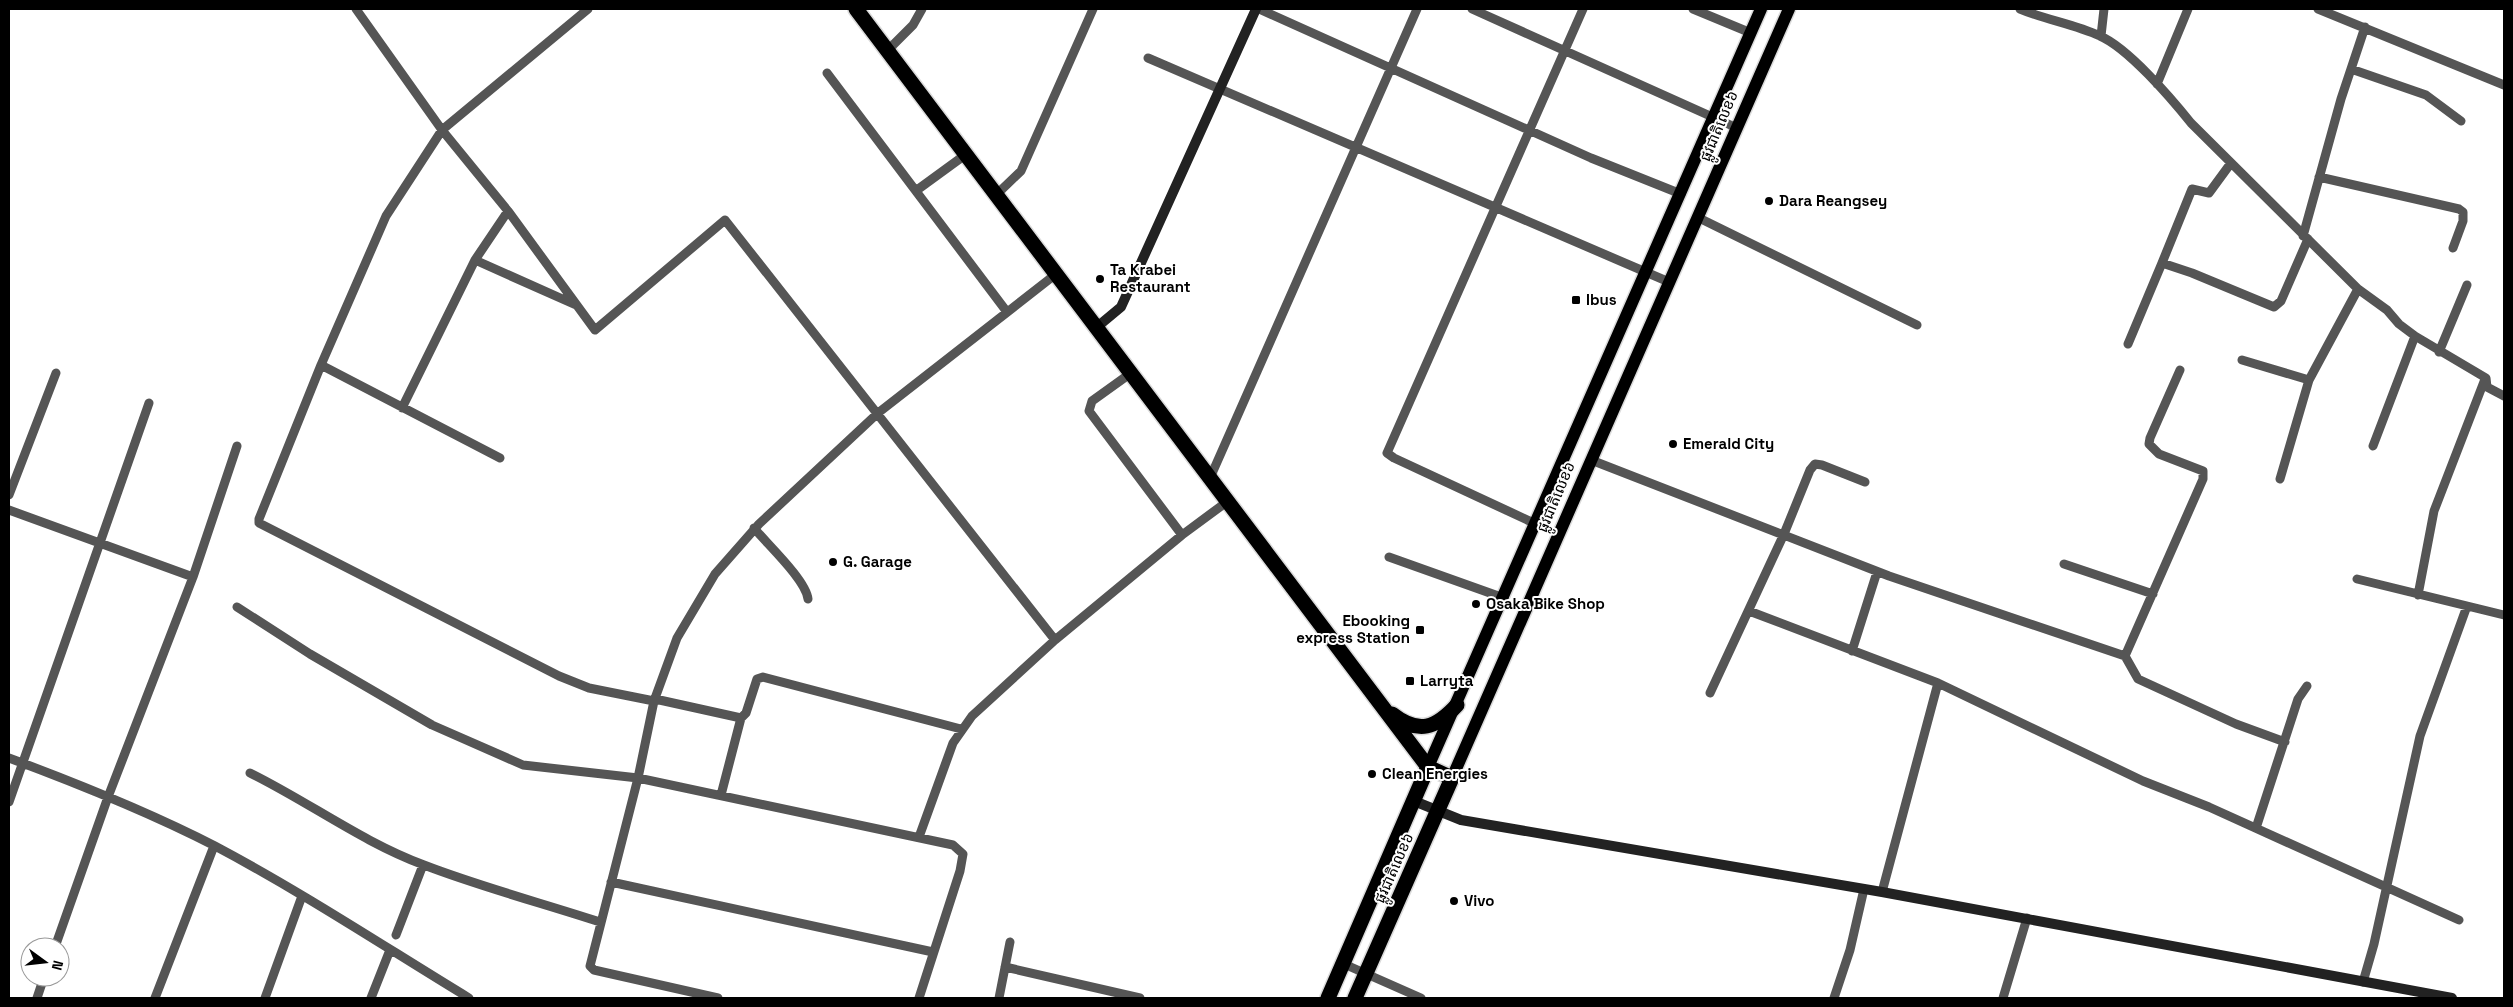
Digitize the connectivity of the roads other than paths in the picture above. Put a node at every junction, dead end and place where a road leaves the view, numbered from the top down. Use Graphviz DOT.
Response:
graph roads {
  1 [pos="356,9"];
  2 [pos="588,9"];
  3 [pos="856,9"];
  4 [pos="922,9"];
  5 [pos="1093,9"];
  6 [pos="1257,9"];
  7 [pos="1416,9"];
  8 [pos="1472,9"];
  9 [pos="1583,9"];
  10 [pos="1693,9"];
  11 [pos="1762,9"];
  12 [pos="1788,9"];
  13 [pos="2020,9"];
  14 [pos="2054,9"];
  15 [pos="2104,9"];
  16 [pos="2188,9"];
  17 [pos="2318,9"];
  18 [pos="2050,18"];
  19 [pos="2365,27"];
  20 [pos="1751,33"];
  21 [pos="2101,36"];
  22 [pos="887,51"];
  23 [pos="1565,51"];
  24 [pos="1148,58"];
  25 [pos="1391,68"];
  26 [pos="2351,69"];
  27 [pos="827,73"];
  28 [pos="2156,84"];
  29 [pos="2504,85"];
  30 [pos="1219,89"];
  31 [pos="1713,118"];
  32 [pos="2461,121"];
  33 [pos="1737,128"];
  34 [pos="1530,129"];
  35 [pos="442,130"];
  36 [pos="1353,148"];
  37 [pos="965,155"];
  38 [pos="2231,163"];
  39 [pos="2319,177"];
  40 [pos="916,190"];
  41 [pos="1680,194"];
  42 [pos="996,195"];
  43 [pos="1495,208"];
  44 [pos="508,210"];
  45 [pos="1697,218"];
  46 [pos="2306,238"];
  47 [pos="2453,248"];
  48 [pos="476,260"];
  49 [pos="2162,263"];
  50 [pos="1646,273"];
  51 [pos="1056,274"];
  52 [pos="1669,282"];
  53 [pos="2467,285"];
  54 [pos="2358,289"];
  55 [pos="577,306"];
  56 [pos="1007,312"];
  57 [pos="1917,325"];
  58 [pos="1097,327"];
  59 [pos="2415,336"];
  60 [pos="2128,344"];
  61 [pos="2439,352"];
  62 [pos="2242,360"];
  63 [pos="321,365"];
  64 [pos="2180,370"];
  65 [pos="56,373"];
  66 [pos="1131,373"];
  67 [pos="2486,378"];
  68 [pos="2310,380"];
  69 [pos="2504,396"];
  70 [pos="149,403"];
  71 [pos="402,408"];
  72 [pos="878,413"];
  73 [pos="237,446"];
  74 [pos="2373,446"];
  75 [pos="500,458"];
  76 [pos="1591,460"];
  77 [pos="1210,478"];
  78 [pos="2280,479"];
  79 [pos="1864,482"];
  80 [pos="9,495"];
  81 [pos="1228,501"];
  82 [pos="9,510"];
  83 [pos="1536,524"];
  84 [pos="754,528"];
  85 [pos="1784,534"];
  86 [pos="1182,536"];
  87 [pos="100,544"];
  88 [pos="1389,557"];
  89 [pos="2064,564"];
  90 [pos="1878,572"];
  91 [pos="193,577"];
  92 [pos="2357,579"];
  93 [pos="2153,594"];
  94 [pos="2418,594"];
  95 [pos="1504,598"];
  96 [pos="808,599"];
  97 [pos="2467,606"];
  98 [pos="237,607"];
  99 [pos="1749,610"];
  100 [pos="2504,615"];
  101 [pos="1055,640"];
  102 [pos="1852,651"];
  103 [pos="2125,656"];
  104 [pos="1938,683"];
  105 [pos="2307,686"];
  106 [pos="1710,693"];
  107 [pos="655,700"];
  108 [pos="1381,704"];
  109 [pos="1457,705"];
  110 [pos="741,718"];
  111 [pos="961,729"];
  112 [pos="2285,742"];
  113 [pos="9,758"];
  114 [pos="23,764"];
  115 [pos="1428,767"];
  116 [pos="250,772"];
  117 [pos="638,778"];
  118 [pos="1452,778"];
  119 [pos="721,795"];
  120 [pos="108,797"];
  121 [pos="1414,801"];
  122 [pos="9,802"];
  123 [pos="1438,811"];
  124 [pos="2256,828"];
  125 [pos="919,837"];
  126 [pos="214,846"];
  127 [pos="423,865"];
  128 [pos="611,882"];
  129 [pos="1864,888"];
  130 [pos="2387,888"];
  131 [pos="1882,892"];
  132 [pos="302,896"];
  133 [pos="2027,918"];
  134 [pos="2459,920"];
  135 [pos="600,922"];
  136 [pos="396,935"];
  137 [pos="59,937"];
  138 [pos="1010,942"];
  139 [pos="390,950"];
  140 [pos="933,952"];
  141 [pos="1344,964"];
  142 [pos="1005,967"];
  143 [pos="1366,974"];
  144 [pos="2363,982"];
  145 [pos="155,998"];
  146 [pos="265,998"];
  147 [pos="371,998"];
  148 [pos="469,998"];
  149 [pos="718,998"];
  150 [pos="918,998"];
  151 [pos="999,998"];
  152 [pos="1140,998"];
  153 [pos="1328,998"];
  154 [pos="1355,998"];
  155 [pos="1421,998"];
  156 [pos="1834,998"];
  157 [pos="2003,998"];
  158 [pos="2452,998"];
  1 -- 35 [label="street"];
  2 -- 35 [label="street"];
  3 -- 22 [label="highway"];
  4 -- 22 [label="street"];
  5 -- 42 [label="street"];
  6 -- 25 [label="street"];
  6 -- 30 [label="street"];
  7 -- 25 [label="street"];
  8 -- 23 [label="street"];
  9 -- 23 [label="street"];
  10 -- 20 [label="street"];
  11 -- 20 [label="main road, ផ្លូវជាតិលេខ៦"];
  12 -- 33 [label="main road, ផ្លូវជាតិលេខ៦"];
  13 -- 18 [label="street"];
  14 -- 18 [label="street"];
  15 -- 21 [label="street"];
  16 -- 28 [label="street"];
  17 -- 19 [label="street"];
  18 -- 21 [label="street"];
  19 -- 26 [label="street"];
  19 -- 29 [label="street"];
  20 -- 31 [label="main road, ផ្លូវជាតិលេខ៦"];
  21 -- 28 [label="street"];
  22 -- 37 [label="highway"];
  23 -- 31 [label="street"];
  23 -- 34 [label="street"];
  24 -- 30 [label="street"];
  25 -- 34 [label="street"];
  25 -- 36 [label="street"];
  26 -- 32 [label="street"];
  26 -- 39 [label="street"];
  27 -- 40 [label="street"];
  28 -- 38 [label="street"];
  30 -- 36 [label="street"];
  30 -- 58 [label="street"];
  31 -- 33 [label="street"];
  31 -- 41 [label="main road, ផ្លូវជាតិលេខ៦"];
  33 -- 45 [label="main road, ផ្លូវជាតិលេខ៦"];
  34 -- 41 [label="street"];
  34 -- 43 [label="street"];
  35 -- 44 [label="street"];
  35 -- 63 [label="street"];
  36 -- 43 [label="street"];
  36 -- 77 [label="street"];
  37 -- 40 [label="street"];
  37 -- 42 [label="highway"];
  38 -- 46 [label="street"];
  38 -- 49 [label="street"];
  39 -- 46 [label="street"];
  39 -- 47 [label="street"];
  40 -- 56 [label="street"];
  41 -- 50 [label="main road, ផ្លូវជាតិលេខ៦"];
  42 -- 51 [label="highway"];
  43 -- 50 [label="street"];
  43 -- 83 [label="street"];
  44 -- 48 [label="street"];
  44 -- 55 [label="street"];
  45 -- 52 [label="main road, ផ្លូវជាតិលេខ៦"];
  45 -- 57 [label="street"];
  46 -- 49 [label="street"];
  46 -- 54 [label="street"];
  48 -- 55 [label="street"];
  48 -- 71 [label="street"];
  49 -- 60 [label="street"];
  50 -- 52 [label="street"];
  50 -- 83 [label="main road, ផ្លូវជាតិលេខ៦"];
  51 -- 56 [label="street"];
  51 -- 58 [label="highway"];
  52 -- 76 [label="main road, ផ្លូវជាតិលេខ៦"];
  53 -- 61 [label="street"];
  54 -- 59 [label="street"];
  54 -- 68 [label="street"];
  55 -- 72 [label="street"];
  56 -- 72 [label="street"];
  58 -- 66 [label="highway"];
  59 -- 61 [label="street"];
  59 -- 74 [label="street"];
  61 -- 67 [label="street"];
  62 -- 68 [label="street"];
  63 -- 71 [label="street"];
  63 -- 107 [label="street"];
  64 -- 93 [label="street"];
  65 -- 80 [label="street"];
  66 -- 77 [label="highway"];
  66 -- 86 [label="street"];
  67 -- 69 [label="street"];
  67 -- 94 [label="street"];
  68 -- 78 [label="street"];
  70 -- 87 [label="street"];
  71 -- 75 [label="street"];
  72 -- 84 [label="street"];
  72 -- 101 [label="street"];
  73 -- 91 [label="street"];
  76 -- 85 [label="street"];
  76 -- 118 [label="main road, ផ្លូវជាតិលេខ៦"];
  77 -- 81 [label="highway"];
  79 -- 85 [label="street"];
  81 -- 86 [label="street"];
  81 -- 108 [label="highway"];
  82 -- 87 [label="street"];
  83 -- 95 [label="main road, ផ្លូវជាតិលេខ៦"];
  84 -- 96 [label="street"];
  84 -- 107 [label="street"];
  85 -- 90 [label="street"];
  85 -- 99 [label="street"];
  86 -- 101 [label="street"];
  87 -- 91 [label="street"];
  87 -- 114 [label="street"];
  88 -- 95 [label="street"];
  89 -- 93 [label="street"];
  90 -- 102 [label="street"];
  90 -- 103 [label="street"];
  91 -- 120 [label="street"];
  92 -- 94 [label="street"];
  93 -- 103 [label="street"];
  94 -- 97 [label="street"];
  95 -- 109 [label="main road, ផ្លូវជាតិលេខ៦"];
  97 -- 100 [label="street"];
  97 -- 130 [label="street"];
  98 -- 117 [label="street"];
  99 -- 102 [label="street"];
  99 -- 106 [label="street"];
  101 -- 111 [label="street"];
  102 -- 104 [label="street"];
  103 -- 112 [label="street"];
  104 -- 124 [label="street"];
  104 -- 131 [label="street"];
  105 -- 112 [label="street"];
  107 -- 110 [label="street"];
  107 -- 117 [label="street"];
  108 -- 109 [label="highway"];
  108 -- 115 [label="highway"];
  109 -- 115 [label="main road, ផ្លូវជាតិលេខ៦"];
  110 -- 111 [label="street"];
  110 -- 119 [label="street"];
  111 -- 125 [label="street"];
  112 -- 124 [label="street"];
  113 -- 114 [label="street"];
  114 -- 120 [label="street"];
  114 -- 122 [label="street"];
  115 -- 118 [label="highway"];
  115 -- 121 [label="highway, ផ្លូវជាតិលេខ៦"];
  116 -- 127 [label="street"];
  117 -- 119 [label="street"];
  117 -- 128 [label="street"];
  118 -- 123 [label="highway, ផ្លូវជាតិលេខ៦"];
  119 -- 125 [label="street"];
  120 -- 126 [label="street"];
  120 -- 137 [label="street"];
  121 -- 123 [label="street"];
  121 -- 141 [label="highway, ផ្លូវជាតិលេខ៦"];
  123 -- 129 [label="street"];
  123 -- 143 [label="highway, ផ្លូវជាតិលេខ៦"];
  124 -- 130 [label="street"];
  125 -- 140 [label="street"];
  126 -- 132 [label="street"];
  126 -- 145 [label="street"];
  127 -- 135 [label="street"];
  127 -- 136 [label="street"];
  128 -- 135 [label="street"];
  128 -- 140 [label="street"];
  129 -- 131 [label="street"];
  129 -- 156 [label="street"];
  130 -- 134 [label="street"];
  130 -- 144 [label="street"];
  131 -- 133 [label="street"];
  132 -- 139 [label="street"];
  132 -- 146 [label="street"];
  133 -- 144 [label="street"];
  133 -- 157 [label="street"];
  135 -- 149 [label="street"];
  138 -- 142 [label="street"];
  139 -- 147 [label="street"];
  139 -- 148 [label="street"];
  140 -- 150 [label="street"];
  141 -- 143 [label="street"];
  141 -- 153 [label="highway, ផ្លូវជាតិលេខ៦"];
  142 -- 151 [label="street"];
  142 -- 152 [label="street"];
  143 -- 154 [label="highway, ផ្លូវជាតិលេខ៦"];
  143 -- 155 [label="street"];
  144 -- 158 [label="street"];
}
